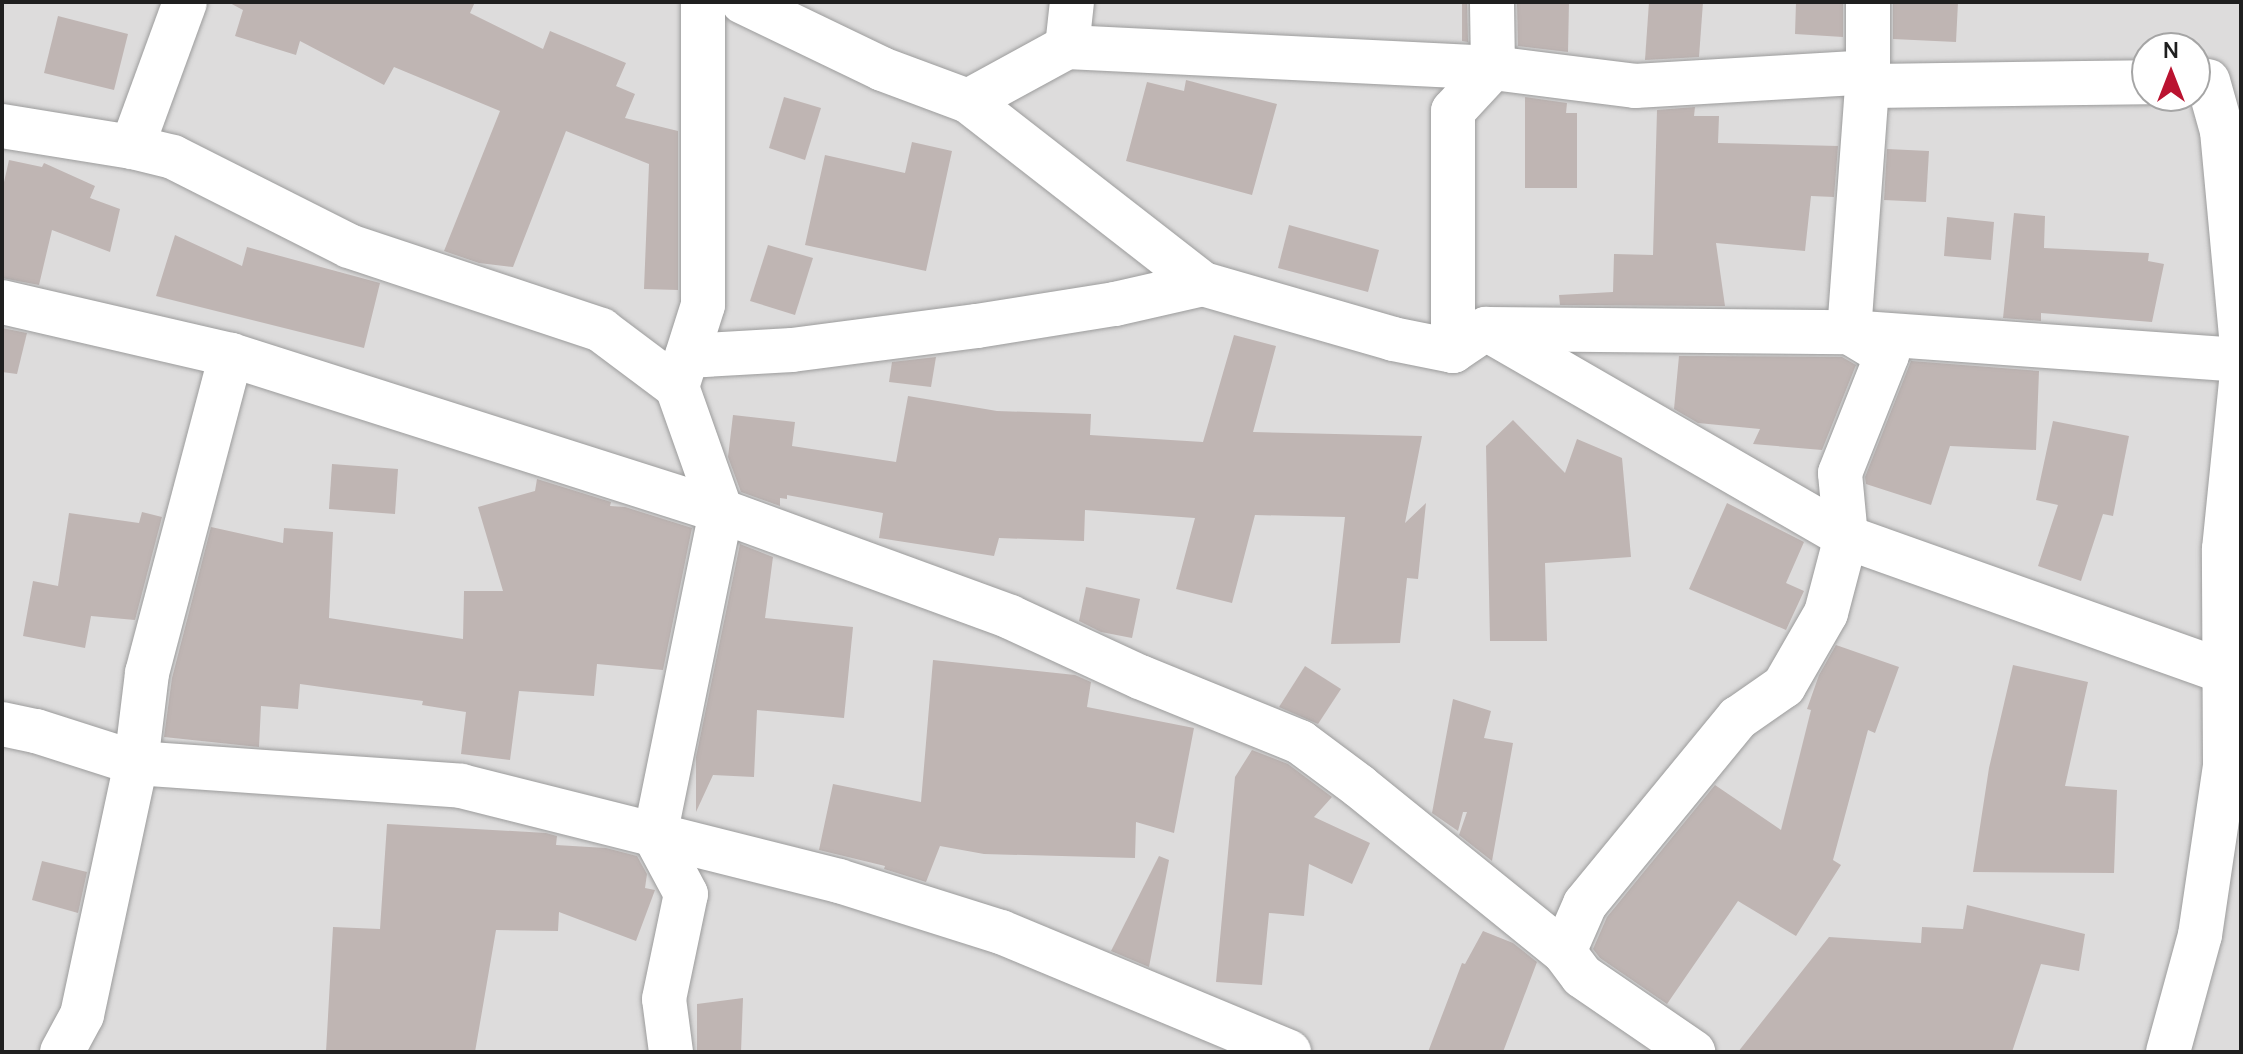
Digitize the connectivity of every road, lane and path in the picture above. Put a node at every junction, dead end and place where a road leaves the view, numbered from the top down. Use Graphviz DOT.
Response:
graph roads {
  1 [pos="185,2"];
  2 [pos="703,2"];
  3 [pos="743,2"];
  4 [pos="1072,2"];
  5 [pos="1492,2"];
  6 [pos="1868,2"];
  7 [pos="1067,47"];
  8 [pos="1493,68"];
  9 [pos="1868,72"];
  10 [pos="2131,82"];
  11 [pos="2215,84"];
  12 [pos="968,101"];
  13 [pos="2232,120"];
  14 [pos="2,126"];
  15 [pos="132,147"];
  16 [pos="1203,284"];
  17 [pos="2,302"];
  18 [pos="1849,332"];
  19 [pos="2241,336"];
  20 [pos="1470,340"];
  21 [pos="231,355"];
  22 [pos="2241,360"];
  23 [pos="682,372"];
  24 [pos="2241,382"];
  25 [pos="721,511"];
  26 [pos="1846,537"];
  27 [pos="2234,675"];
  28 [pos="2,724"];
  29 [pos="136,763"];
  30 [pos="655,836"];
  31 [pos="1564,952"];
  32 [pos="62,1052"];
  33 [pos="671,1052"];
  34 [pos="1289,1052"];
  35 [pos="1693,1052"];
  36 [pos="2168,1052"];
  1 -- 15 [label="street"];
  2 -- 23 [label="street"];
  3 -- 12 [label="street"];
  4 -- 7 [label="street"];
  5 -- 8 [label="street"];
  6 -- 9 [label="street"];
  7 -- 8 [label="street"];
  7 -- 12 [label="street"];
  8 -- 9 [label="street"];
  8 -- 20 [label="street"];
  9 -- 10 [label="street"];
  9 -- 18 [label="street"];
  11 -- 13 [label="street"];
  12 -- 16 [label="street"];
  13 -- 19 [label="street"];
  14 -- 15 [label="street"];
  15 -- 23 [label="street"];
  16 -- 20 [label="street"];
  16 -- 23 [label="street"];
  17 -- 21 [label="street"];
  18 -- 20 [label="street"];
  18 -- 22 [label="street"];
  18 -- 26 [label="street"];
  20 -- 26 [label="street"];
  21 -- 25 [label="street"];
  21 -- 29 [label="street"];
  23 -- 25 [label="street"];
  24 -- 27 [label="street"];
  25 -- 30 [label="street"];
  25 -- 31 [label="street"];
  26 -- 27 [label="street"];
  26 -- 31 [label="street"];
  27 -- 36 [label="street"];
  28 -- 29 [label="street"];
  29 -- 30 [label="street"];
  29 -- 32 [label="street"];
  30 -- 33 [label="street"];
  30 -- 34 [label="street"];
  31 -- 35 [label="street"];
}
